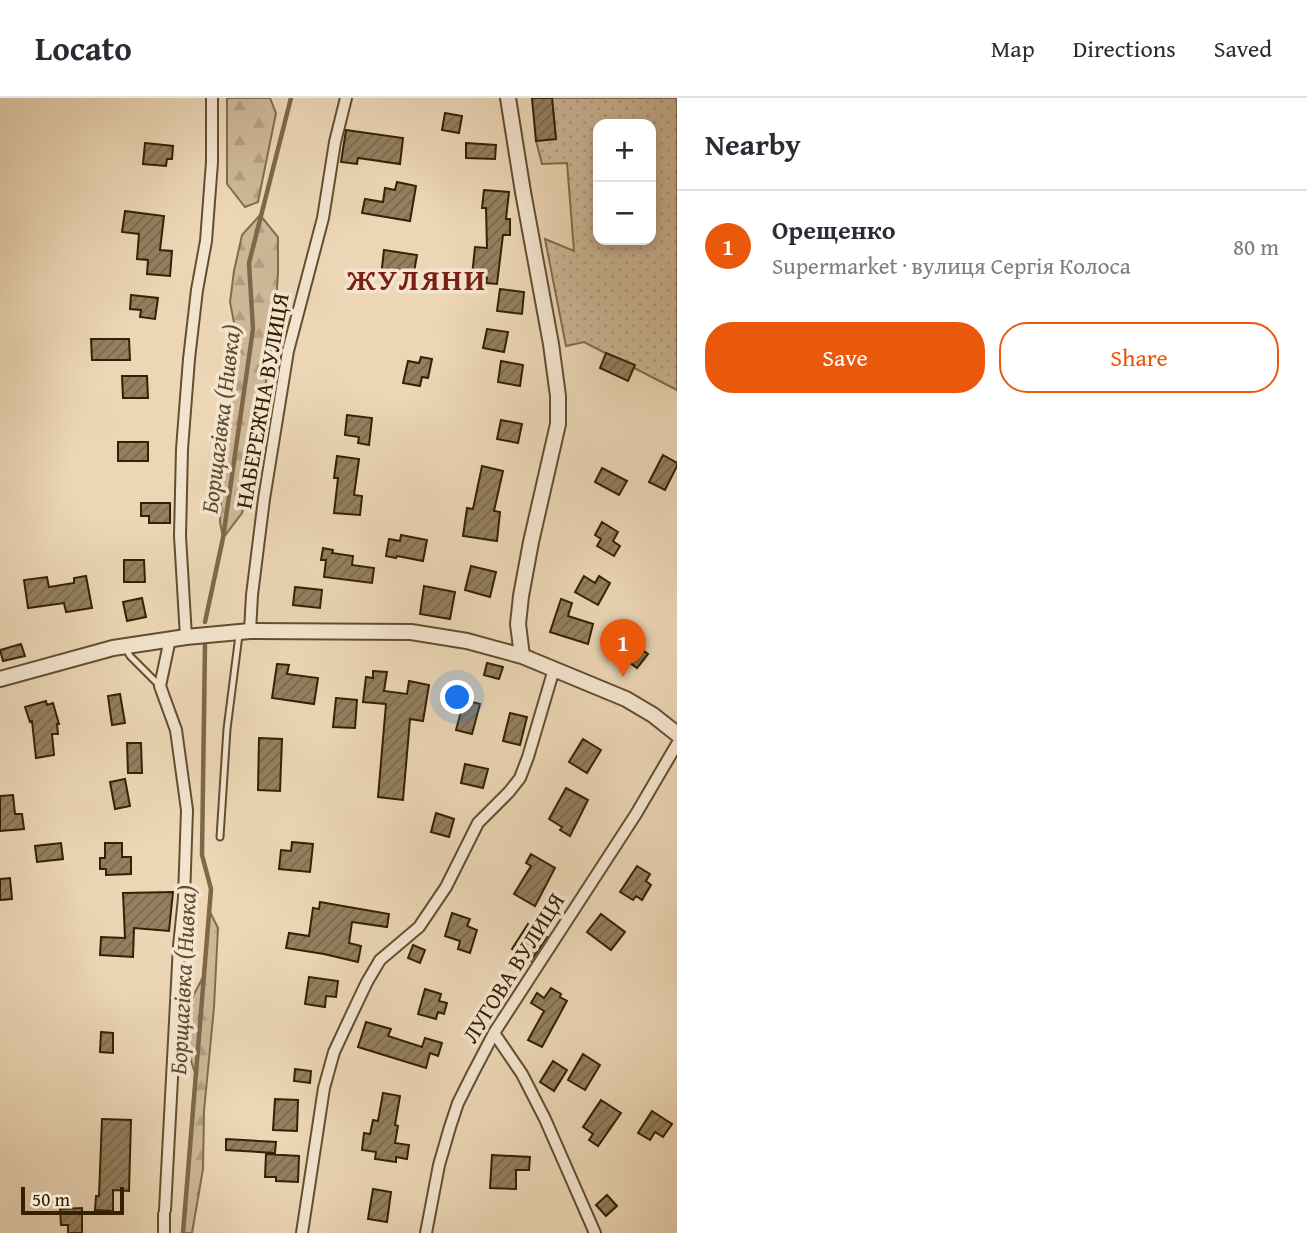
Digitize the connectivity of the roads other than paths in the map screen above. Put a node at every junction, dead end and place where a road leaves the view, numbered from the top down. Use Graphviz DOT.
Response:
graph roads {
  1 [pos="212,98"];
  2 [pos="346,98"];
  3 [pos="508,98"];
  4 [pos="244,632"];
  5 [pos="186,637"];
  6 [pos="170,639"];
  7 [pos="125,647"];
  8 [pos="522,656"];
  9 [pos="554,669"];
  10 [pos="0,679"];
  11 [pos="160,686"];
  12 [pos="677,734"];
  13 [pos="677,744"];
  14 [pos="220,837"];
  15 [pos="494,1033"];
  16 [pos="164,1233"];
  17 [pos="302,1233"];
  18 [pos="426,1233"];
  19 [pos="595,1233"];
  1 -- 5 [label="street"];
  2 -- 4 [label="street, НАБЕРЕЖНА ВУЛИЦЯ"];
  3 -- 8 [label="street"];
  4 -- 5 [label="street"];
  4 -- 8 [label="street"];
  4 -- 14 [label="lane"];
  5 -- 6 [label="street"];
  6 -- 7 [label="street"];
  6 -- 11 [label="street"];
  7 -- 10 [label="street"];
  7 -- 11 [label="lane"];
  8 -- 9 [label="street"];
  9 -- 12 [label="street"];
  9 -- 17 [label="street"];
  11 -- 16 [label="street"];
  13 -- 15 [label="street, ЛУГОВА ВУЛИЦЯ"];
  15 -- 18 [label="street, ЛУГОВА ВУЛИЦЯ"];
  15 -- 19 [label="street"];
}
